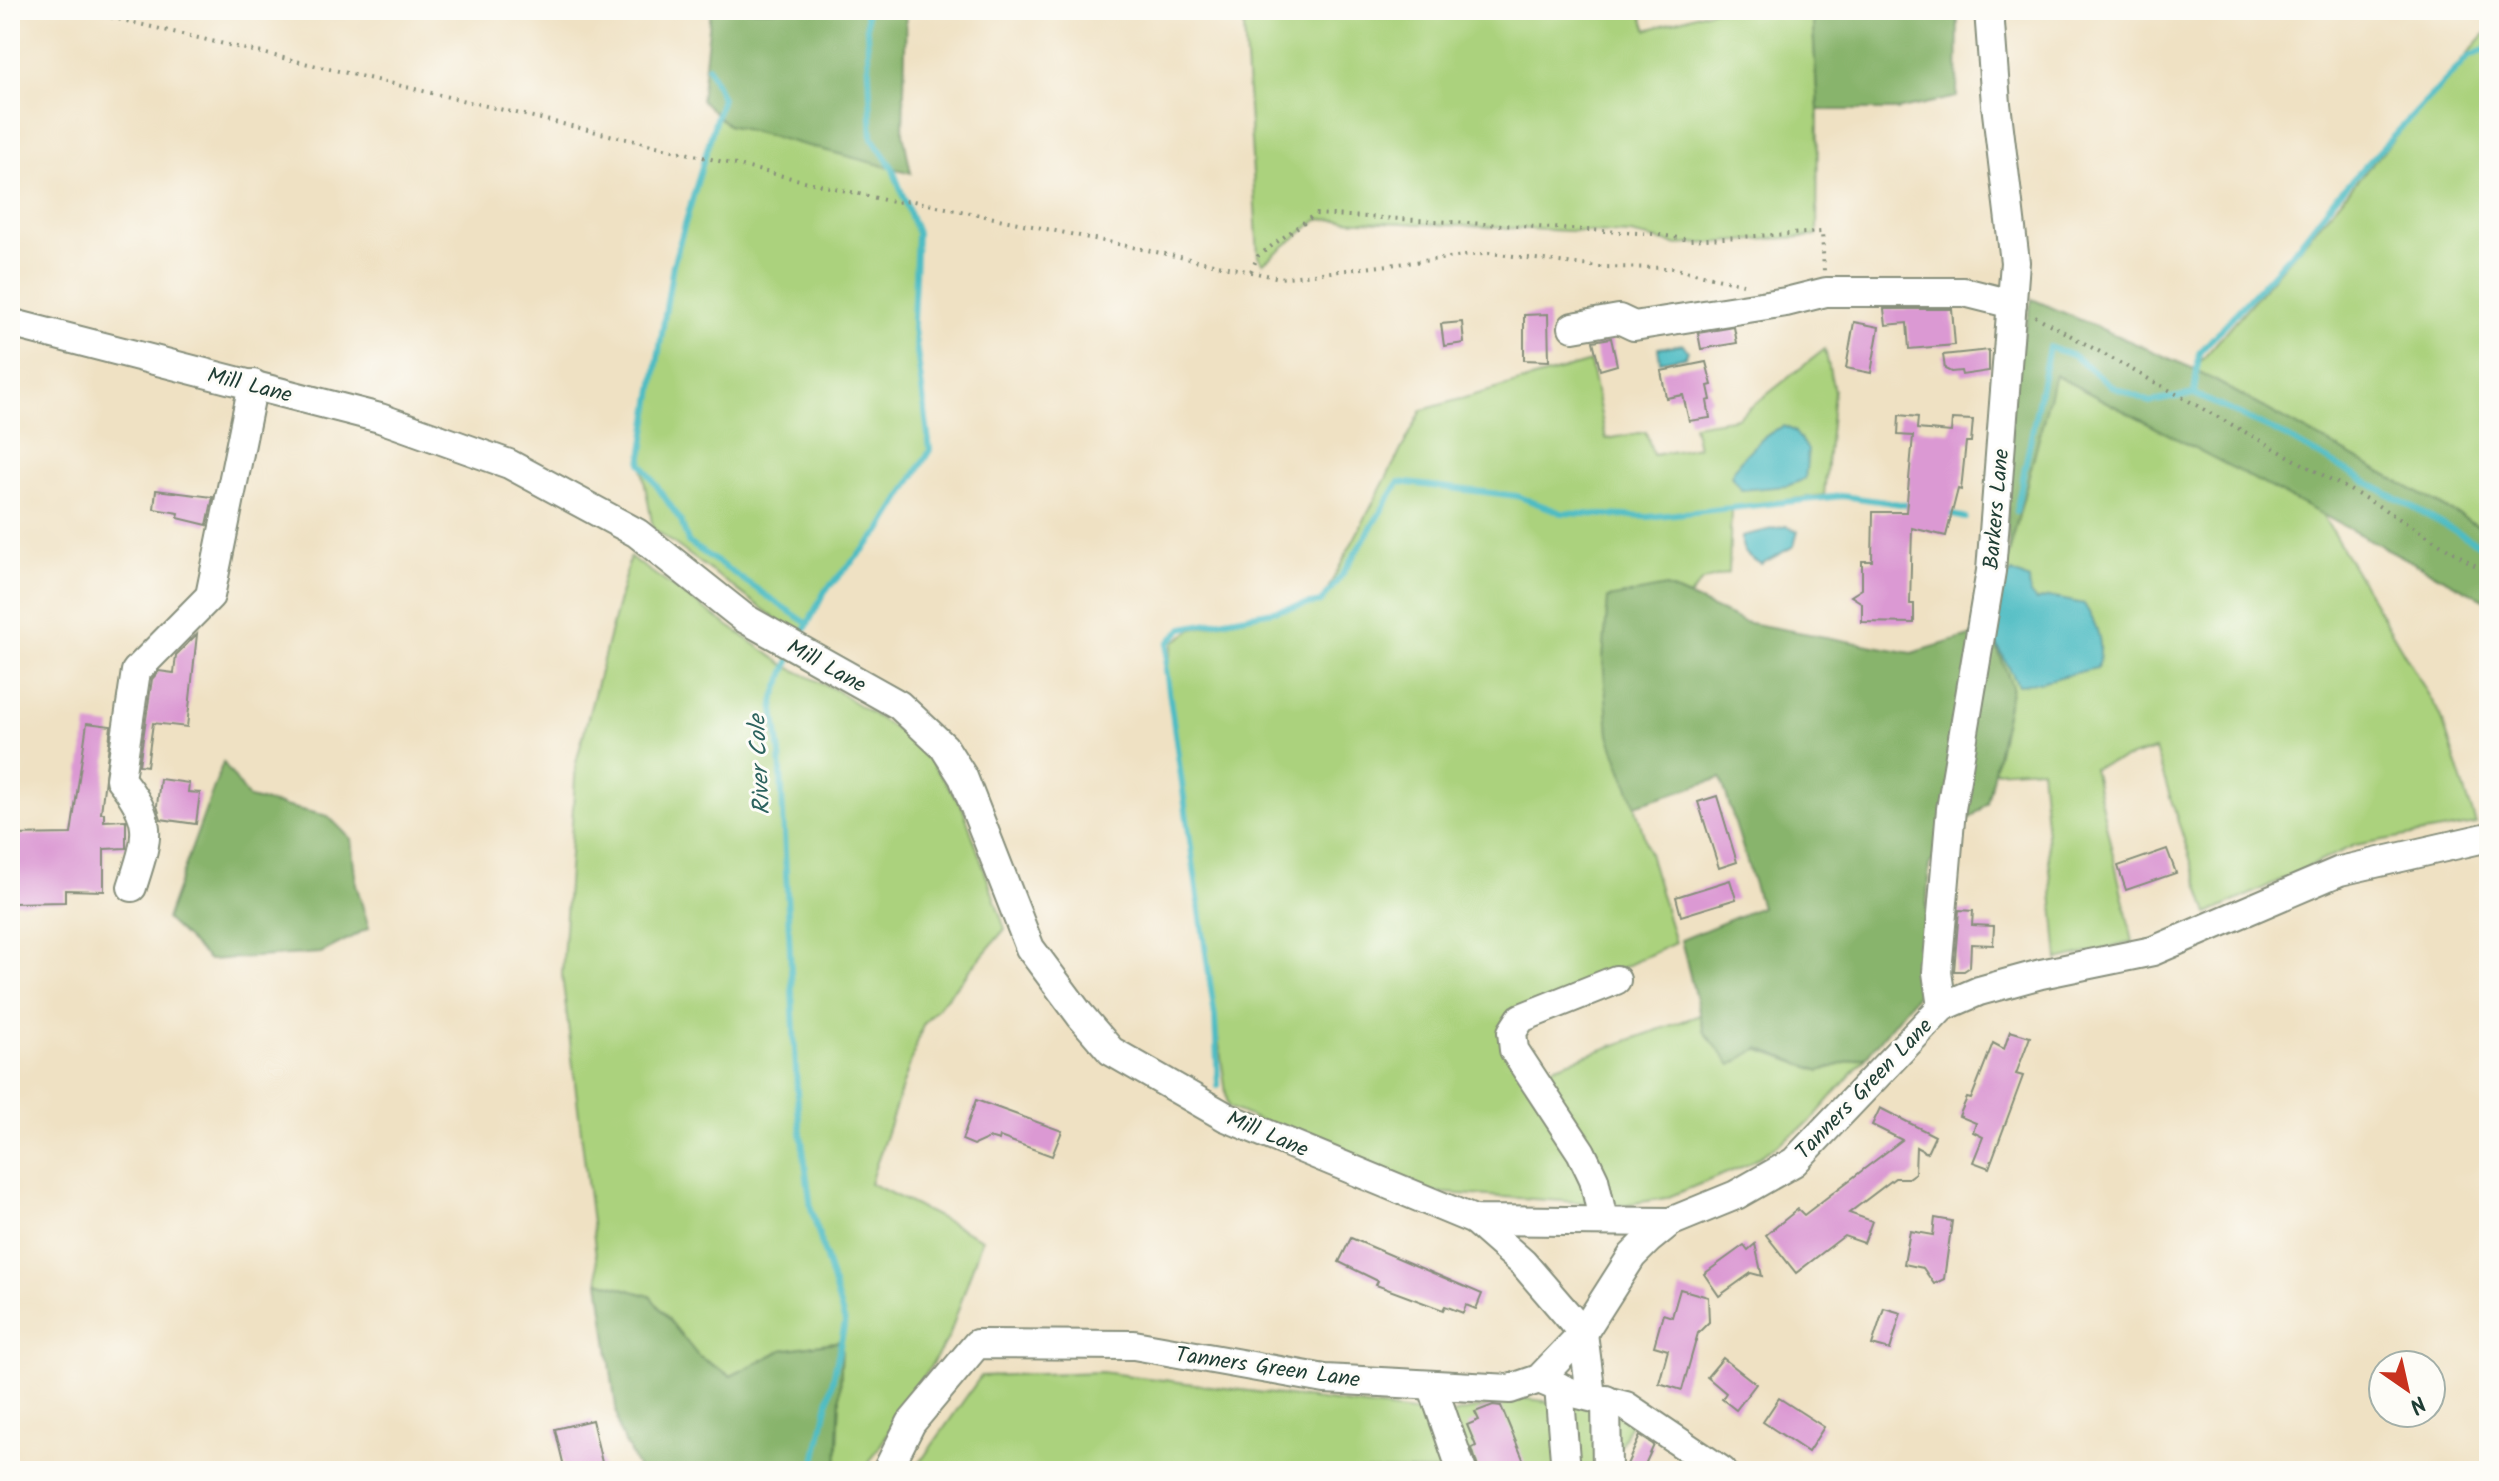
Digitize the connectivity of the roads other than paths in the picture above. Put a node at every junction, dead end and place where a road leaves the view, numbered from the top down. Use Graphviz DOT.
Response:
graph roads {
  1 [pos="1989,10"];
  2 [pos="2012,304"];
  3 [pos="10,323"];
  4 [pos="1573,327"];
  5 [pos="253,384"];
  6 [pos="2489,837"];
  7 [pos="132,887"];
  8 [pos="1616,980"];
  9 [pos="1942,1007"];
  10 [pos="1474,1220"];
  11 [pos="1603,1220"];
  12 [pos="1670,1222"];
  13 [pos="1583,1333"];
  14 [pos="1549,1383"];
  15 [pos="1432,1385"];
  16 [pos="1598,1398"];
  17 [pos="887,1471"];
  18 [pos="1462,1471"];
  19 [pos="1566,1471"];
  20 [pos="1607,1471"];
  21 [pos="1722,1471"];
  1 -- 2 [label="street, Barkers Lane"];
  2 -- 4 [label="street"];
  2 -- 9 [label="street, Barkers Lane"];
  3 -- 5 [label="street, Mill Lane"];
  5 -- 7 [label="street"];
  5 -- 10 [label="street, Mill Lane"];
  6 -- 9 [label="street, Tanners Green Lane"];
  8 -- 11 [label="street"];
  9 -- 12 [label="street, Tanners Green Lane"];
  10 -- 11 [label="street, Mill Lane"];
  10 -- 13 [label="street, Mill Lane"];
  11 -- 12 [label="street, Mill Lane"];
  12 -- 13 [label="street, Tanners Green Lane"];
  13 -- 14 [label="street, Tanners Green Lane"];
  13 -- 16 [label="street"];
  14 -- 15 [label="street, Tanners Green Lane"];
  14 -- 16 [label="street"];
  14 -- 19 [label="street"];
  15 -- 17 [label="street, Tanners Green Lane"];
  15 -- 18 [label="street"];
  16 -- 20 [label="street"];
  16 -- 21 [label="street"];
}
